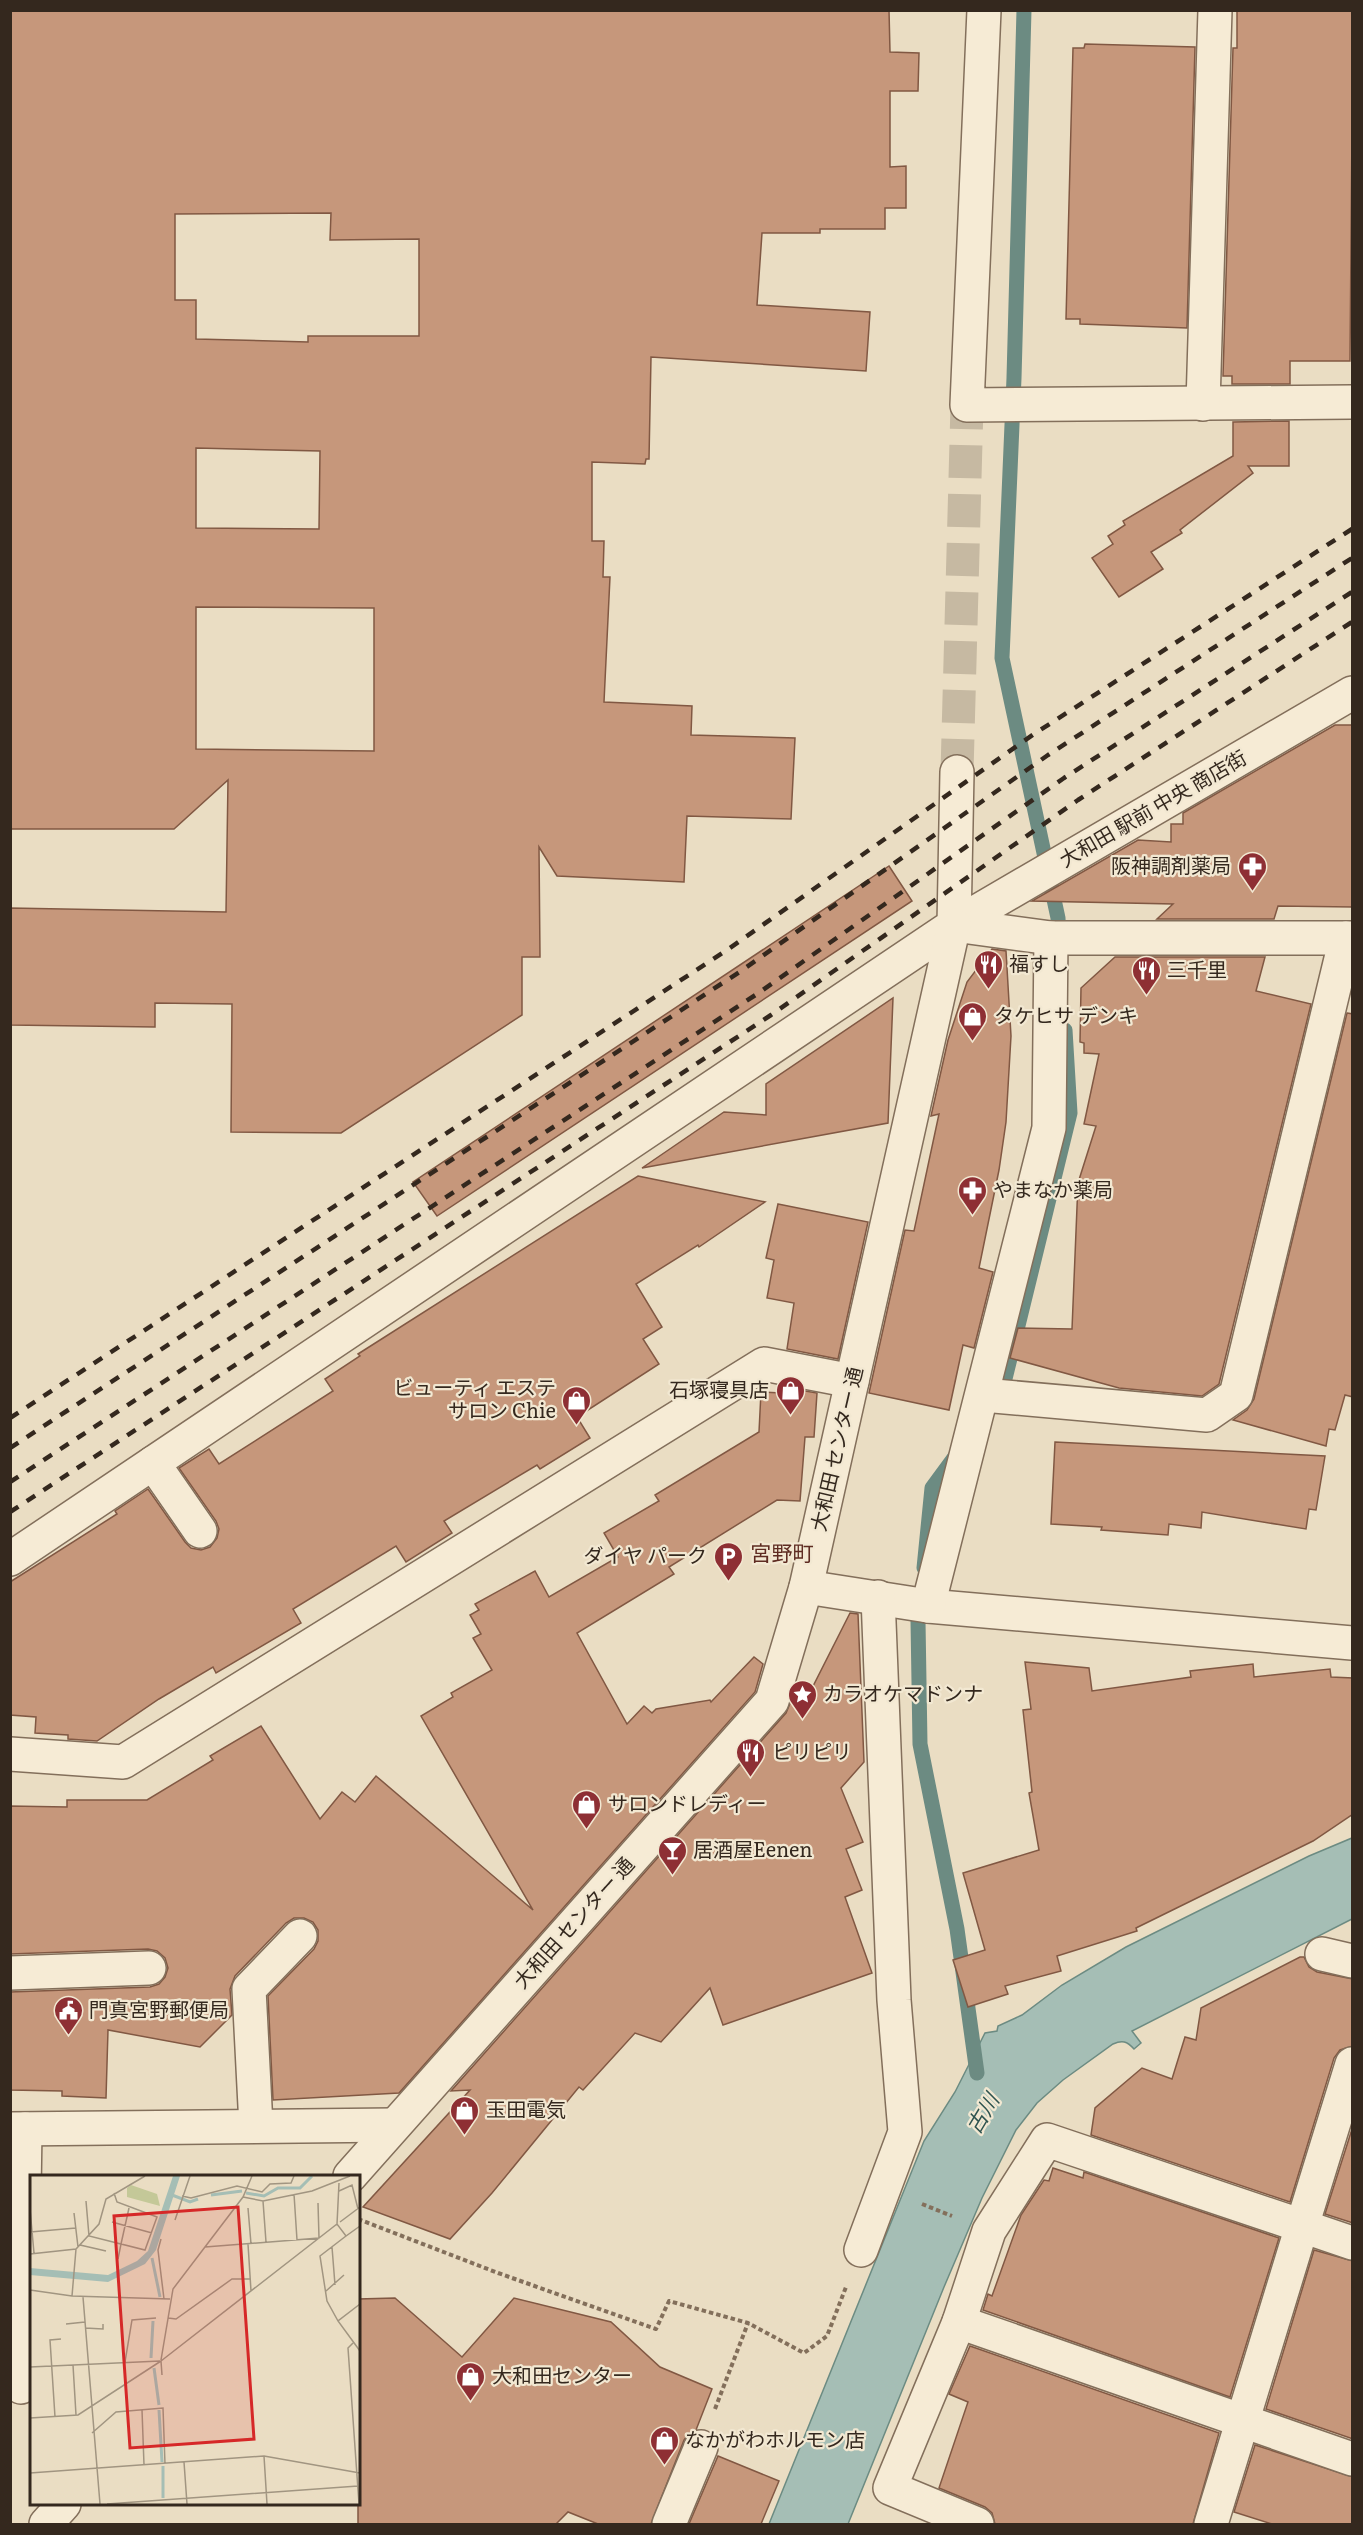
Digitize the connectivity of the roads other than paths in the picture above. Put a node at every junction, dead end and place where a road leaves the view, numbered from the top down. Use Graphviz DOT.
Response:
graph roads {
  1 [pos="984,10"];
  2 [pos="1215,10"];
  3 [pos="1353,402"];
  4 [pos="1203,404"];
  5 [pos="1353,693"];
  6 [pos="957,772"];
  7 [pos="954,925"];
  8 [pos="1051,938"];
  9 [pos="1349,938"];
  10 [pos="852,1381"];
  11 [pos="983,1395"];
  12 [pos="153,1463"];
  13 [pos="200,1531"];
  14 [pos="10,1559"];
  15 [pos="806,1587"];
  16 [pos="878,1597"];
  17 [pos="928,1606"];
  18 [pos="1353,1643"];
  19 [pos="10,1754"];
  20 [pos="300,1936"];
  21 [pos="149,1968"];
  22 [pos="10,1973"];
  23 [pos="1352,2064"];
  24 [pos="394,2125"];
  25 [pos="256,2126"];
  26 [pos="18,2129"];
  27 [pos="351,2175"];
  28 [pos="1302,2226"];
  29 [pos="1353,2243"];
  30 [pos="861,2250"];
  31 [pos="959,2322"];
  32 [pos="21,2388"];
  33 [pos="1241,2421"];
  34 [pos="701,2447"];
  35 [pos="1353,2458"];
  36 [pos="63,2505"];
  37 [pos="46,2524"];
  38 [pos="669,2524"];
  39 [pos="977,2524"];
  40 [pos="1210,2524"];
  1 -- 4 [label="street"];
  2 -- 4 [label="street"];
  3 -- 4 [label="street"];
  5 -- 7 [label="street, 大和田 駅前 中央 商店街"];
  6 -- 7 [label="street, 大和田 センター 通"];
  7 -- 8 [label="street"];
  7 -- 10 [label="street, 大和田 センター 通"];
  7 -- 12 [label="street, 大和田 駅前 中央 商店街"];
  8 -- 9 [label="street"];
  8 -- 11 [label="street"];
  9 -- 11 [label="street"];
  10 -- 15 [label="street, 大和田 センター 通"];
  10 -- 19 [label="street"];
  11 -- 17 [label="street"];
  12 -- 13 [label="street"];
  12 -- 14 [label="street, 大和田 駅前 中央 商店街"];
  15 -- 16 [label="street"];
  15 -- 24 [label="street, 大和田 センター 通"];
  16 -- 17 [label="street"];
  16 -- 30 [label="street"];
  17 -- 18 [label="street"];
  20 -- 25 [label="street"];
  21 -- 22 [label="street"];
  23 -- 28 [label="street"];
  24 -- 25 [label="street"];
  24 -- 27 [label="street, 大和田 センター 通"];
  25 -- 26 [label="street"];
  26 -- 32 [label="street"];
  28 -- 29 [label="street"];
  28 -- 31 [label="street"];
  28 -- 33 [label="street"];
  31 -- 33 [label="street"];
  31 -- 39 [label="street"];
  33 -- 35 [label="street"];
  33 -- 40 [label="street"];
  34 -- 38 [label="street"];
  36 -- 37 [label="street"];
}
